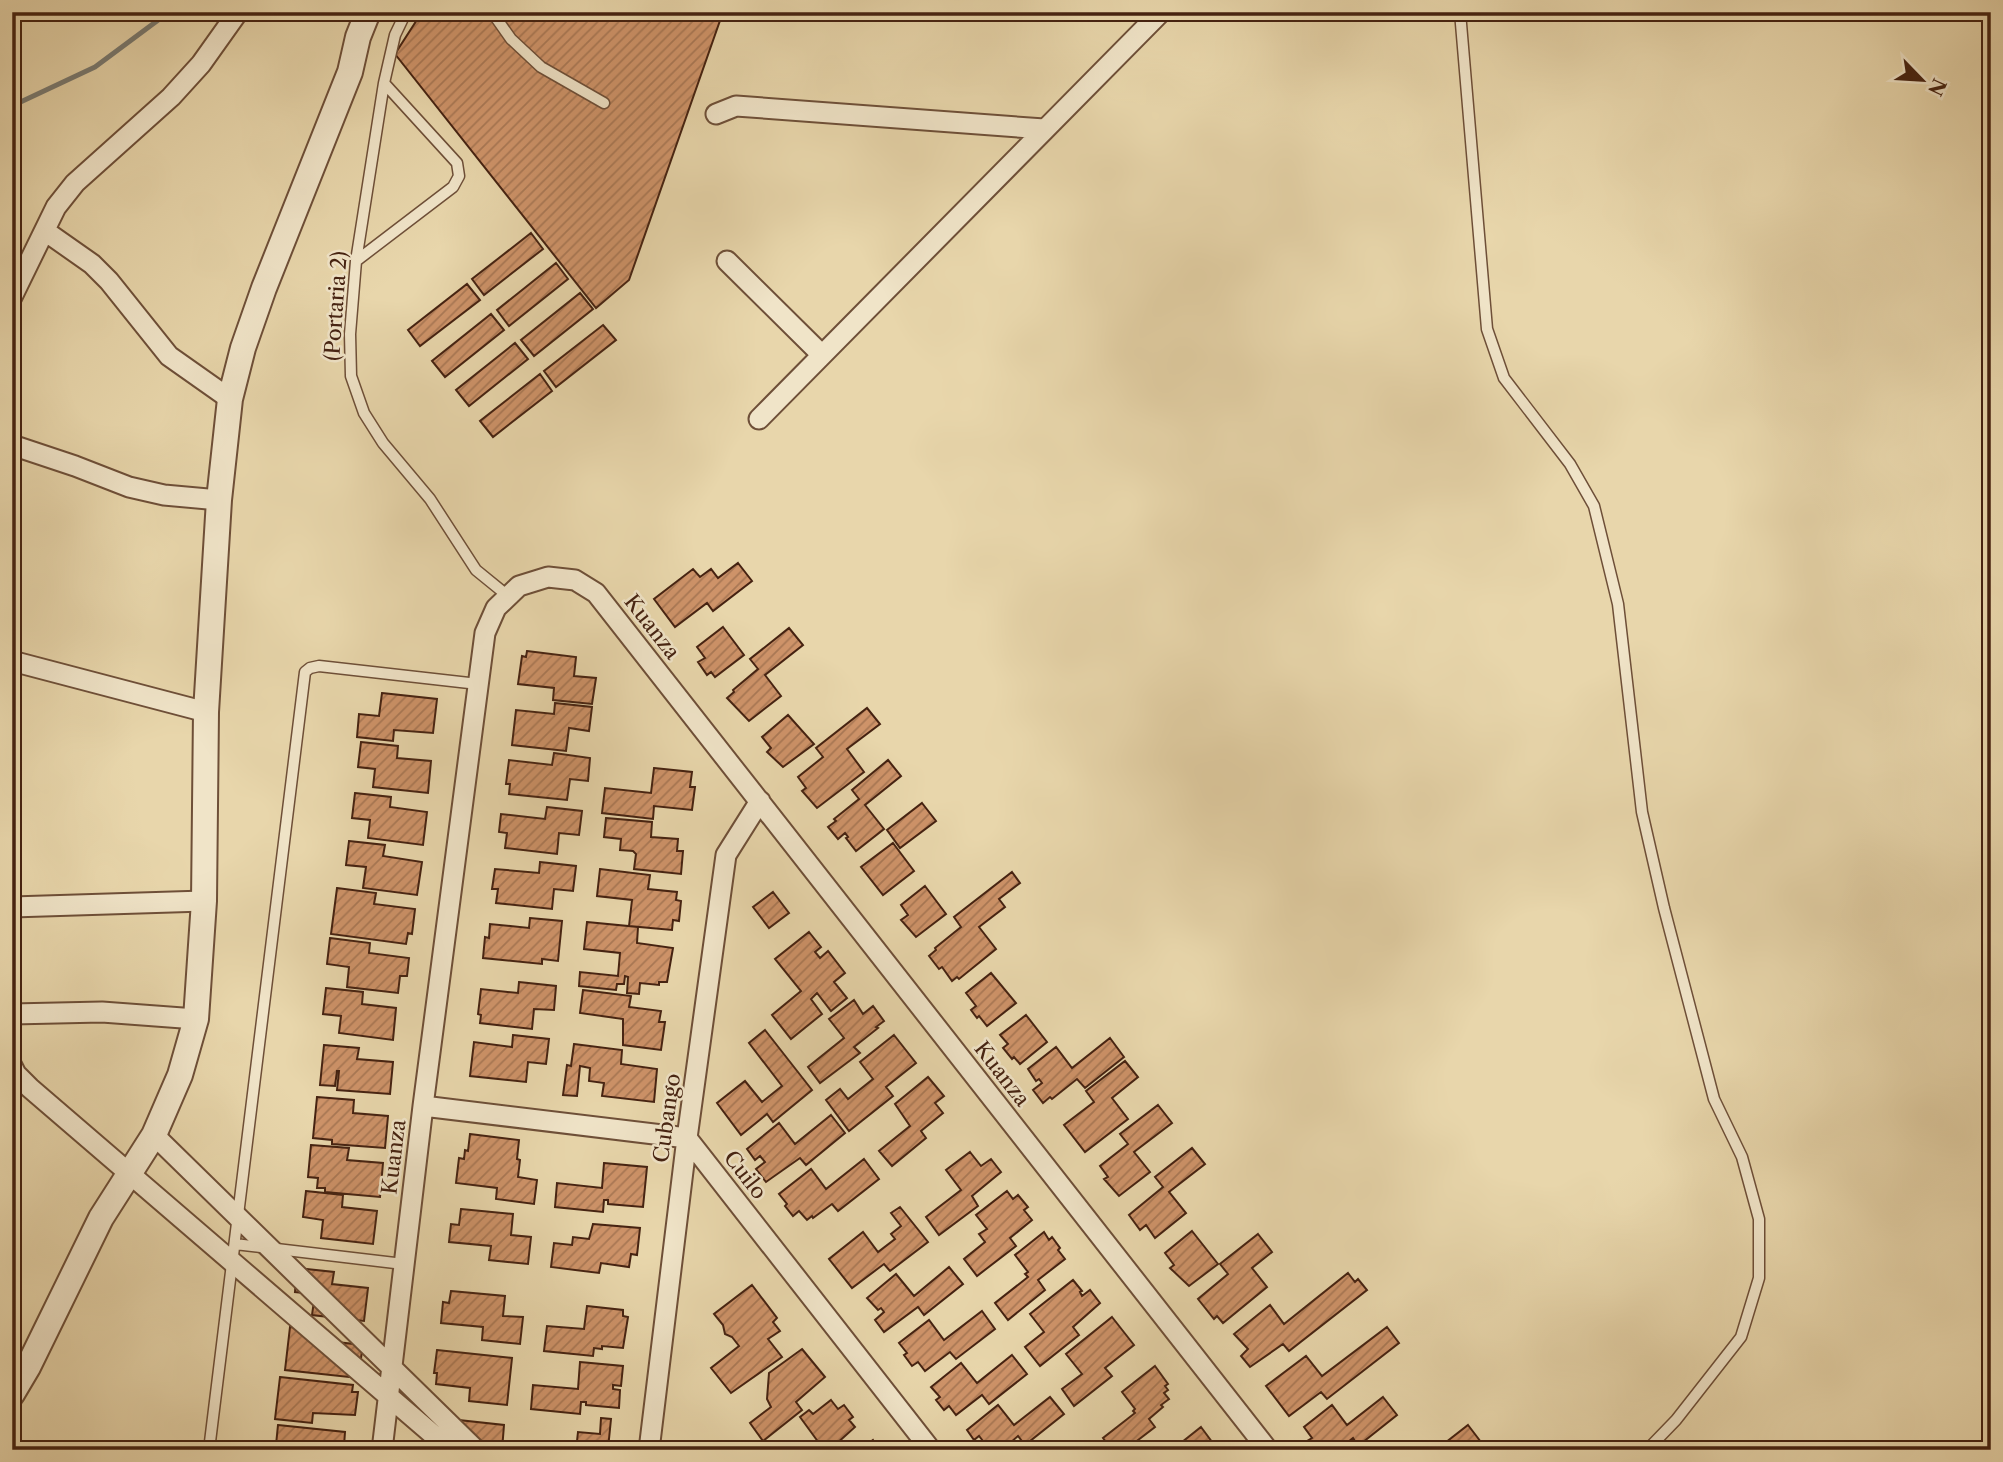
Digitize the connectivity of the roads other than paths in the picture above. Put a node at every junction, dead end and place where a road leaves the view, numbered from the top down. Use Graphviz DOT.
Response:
graph roads {
  1 [pos="238,12"];
  2 [pos="368,12"];
  3 [pos="406,12"];
  4 [pos="492,12"];
  5 [pos="1161,12"];
  6 [pos="1460,12"];
  7 [pos="384,83"];
  8 [pos="604,103"];
  9 [pos="716,114"];
  10 [pos="1044,129"];
  11 [pos="45,231"];
  12 [pos="356,261"];
  13 [pos="727,261"];
  14 [pos="12,297"];
  15 [pos="822,355"];
  16 [pos="230,399"];
  17 [pos="759,419"];
  18 [pos="12,445"];
  19 [pos="219,500"];
  20 [pos="508,596"];
  21 [pos="12,661"];
  22 [pos="478,684"];
  23 [pos="206,712"];
  24 [pos="760,801"];
  25 [pos="204,901"];
  26 [pos="12,907"];
  27 [pos="12,1014"];
  28 [pos="195,1018"];
  29 [pos="12,1066"];
  30 [pos="423,1106"];
  31 [pos="154,1135"];
  32 [pos="687,1138"];
  33 [pos="235,1244"];
  34 [pos="395,1263"];
  35 [pos="12,1394"];
  36 [pos="209,1450"];
  37 [pos="382,1450"];
  38 [pos="451,1450"];
  39 [pos="476,1450"];
  40 [pos="649,1450"];
  41 [pos="931,1450"];
  42 [pos="1268,1450"];
  43 [pos="1647,1450"];
  1 -- 11 [label="street"];
  2 -- 16 [label="street"];
  3 -- 7 [label="lane, (Portaria 2)"];
  4 -- 8 [label="lane"];
  5 -- 10 [label="street"];
  6 -- 43 [label="lane"];
  7 -- 12 [label="lane, (Portaria 2)"];
  7 -- 12 [label="lane"];
  9 -- 10 [label="street"];
  10 -- 15 [label="street"];
  11 -- 14 [label="street"];
  11 -- 16 [label="street"];
  12 -- 20 [label="lane, (Portaria 2)"];
  13 -- 15 [label="street"];
  15 -- 17 [label="street"];
  16 -- 19 [label="street"];
  18 -- 19 [label="street"];
  19 -- 23 [label="street"];
  20 -- 22 [label="street, Kuanza"];
  20 -- 24 [label="street, Kuanza"];
  21 -- 23 [label="street"];
  22 -- 30 [label="street, Kuanza"];
  22 -- 33 [label="lane"];
  23 -- 25 [label="street"];
  24 -- 32 [label="street, Cubango"];
  24 -- 42 [label="street, Kuanza"];
  25 -- 26 [label="street"];
  25 -- 28 [label="street"];
  27 -- 28 [label="street"];
  28 -- 31 [label="street"];
  29 -- 38 [label="street"];
  30 -- 32 [label="street"];
  30 -- 37 [label="street, Kuanza"];
  31 -- 35 [label="street"];
  31 -- 39 [label="street"];
  32 -- 40 [label="street, Cubango"];
  32 -- 41 [label="street, Cuilo"];
  33 -- 34 [label="lane"];
  33 -- 36 [label="lane"];
}
